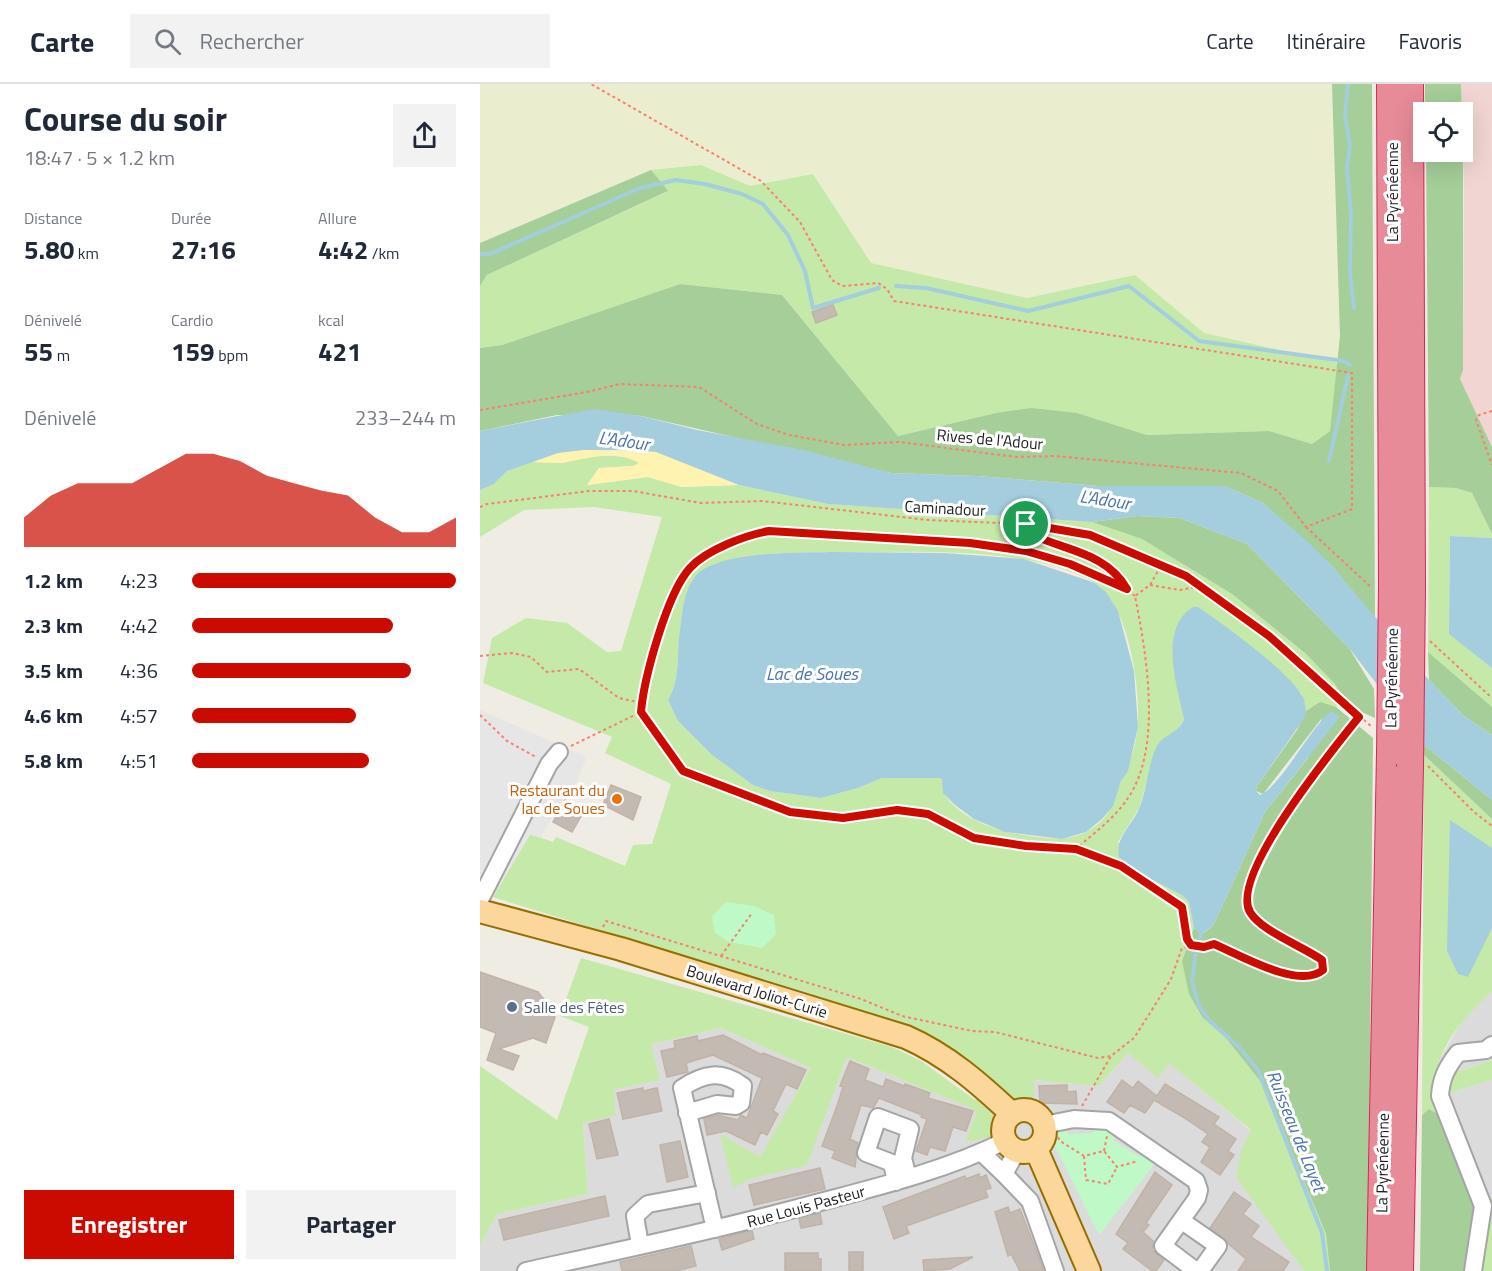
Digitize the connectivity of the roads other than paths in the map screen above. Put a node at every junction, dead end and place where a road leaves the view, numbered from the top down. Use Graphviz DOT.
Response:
graph roads {
  1 [pos="1390,84"];
  2 [pos="1410,84"];
  3 [pos="1402,587"];
  4 [pos="554,758"];
  5 [pos="1408,762"];
  6 [pos="480,900"];
  7 [pos="480,911"];
  8 [pos="1492,1045"];
  9 [pos="687,1113"];
  10 [pos="1012,1114"];
  11 [pos="1048,1124"];
  12 [pos="1019,1147"];
  13 [pos="981,1152"];
  14 [pos="1004,1173"];
  15 [pos="707,1193"];
  16 [pos="1182,1221"];
  17 [pos="715,1228"];
  18 [pos="640,1245"];
  19 [pos="526,1271"];
  20 [pos="1055,1271"];
  21 [pos="1089,1271"];
  22 [pos="1198,1271"];
  23 [pos="1380,1271"];
  24 [pos="1400,1271"];
  25 [pos="1473,1271"];
  1 -- 3 [label="highway, La Pyrénéenne"];
  2 -- 3 [label="highway, La Pyrénéenne"];
  3 -- 5 [label="highway, La Pyrénéenne, bridge"];
  4 -- 6 [label="street"];
  5 -- 23 [label="highway, La Pyrénéenne"];
  5 -- 24 [label="highway, La Pyrénéenne"];
  7 -- 10 [label="main road, Boulevard Joliot-Curie"];
  8 -- 25 [label="street"];
  9 -- 15 [label="street"];
  10 -- 11 [label="main road"];
  10 -- 12 [label="main road"];
  11 -- 12 [label="main road"];
  11 -- 16 [label="street"];
  12 -- 13 [label="street, Rue Louis Pasteur"];
  12 -- 14 [label="street"];
  12 -- 21 [label="main road"];
  13 -- 14 [label="street"];
  13 -- 17 [label="street, Rue Louis Pasteur"];
  14 -- 20 [label="street"];
  15 -- 17 [label="street"];
  15 -- 18 [label="street"];
  16 -- 22 [label="street"];
  16 -- 22 [label="street"];
  17 -- 18 [label="street, Rue Louis Pasteur"];
  18 -- 19 [label="street, Rue Louis Pasteur"];
}
